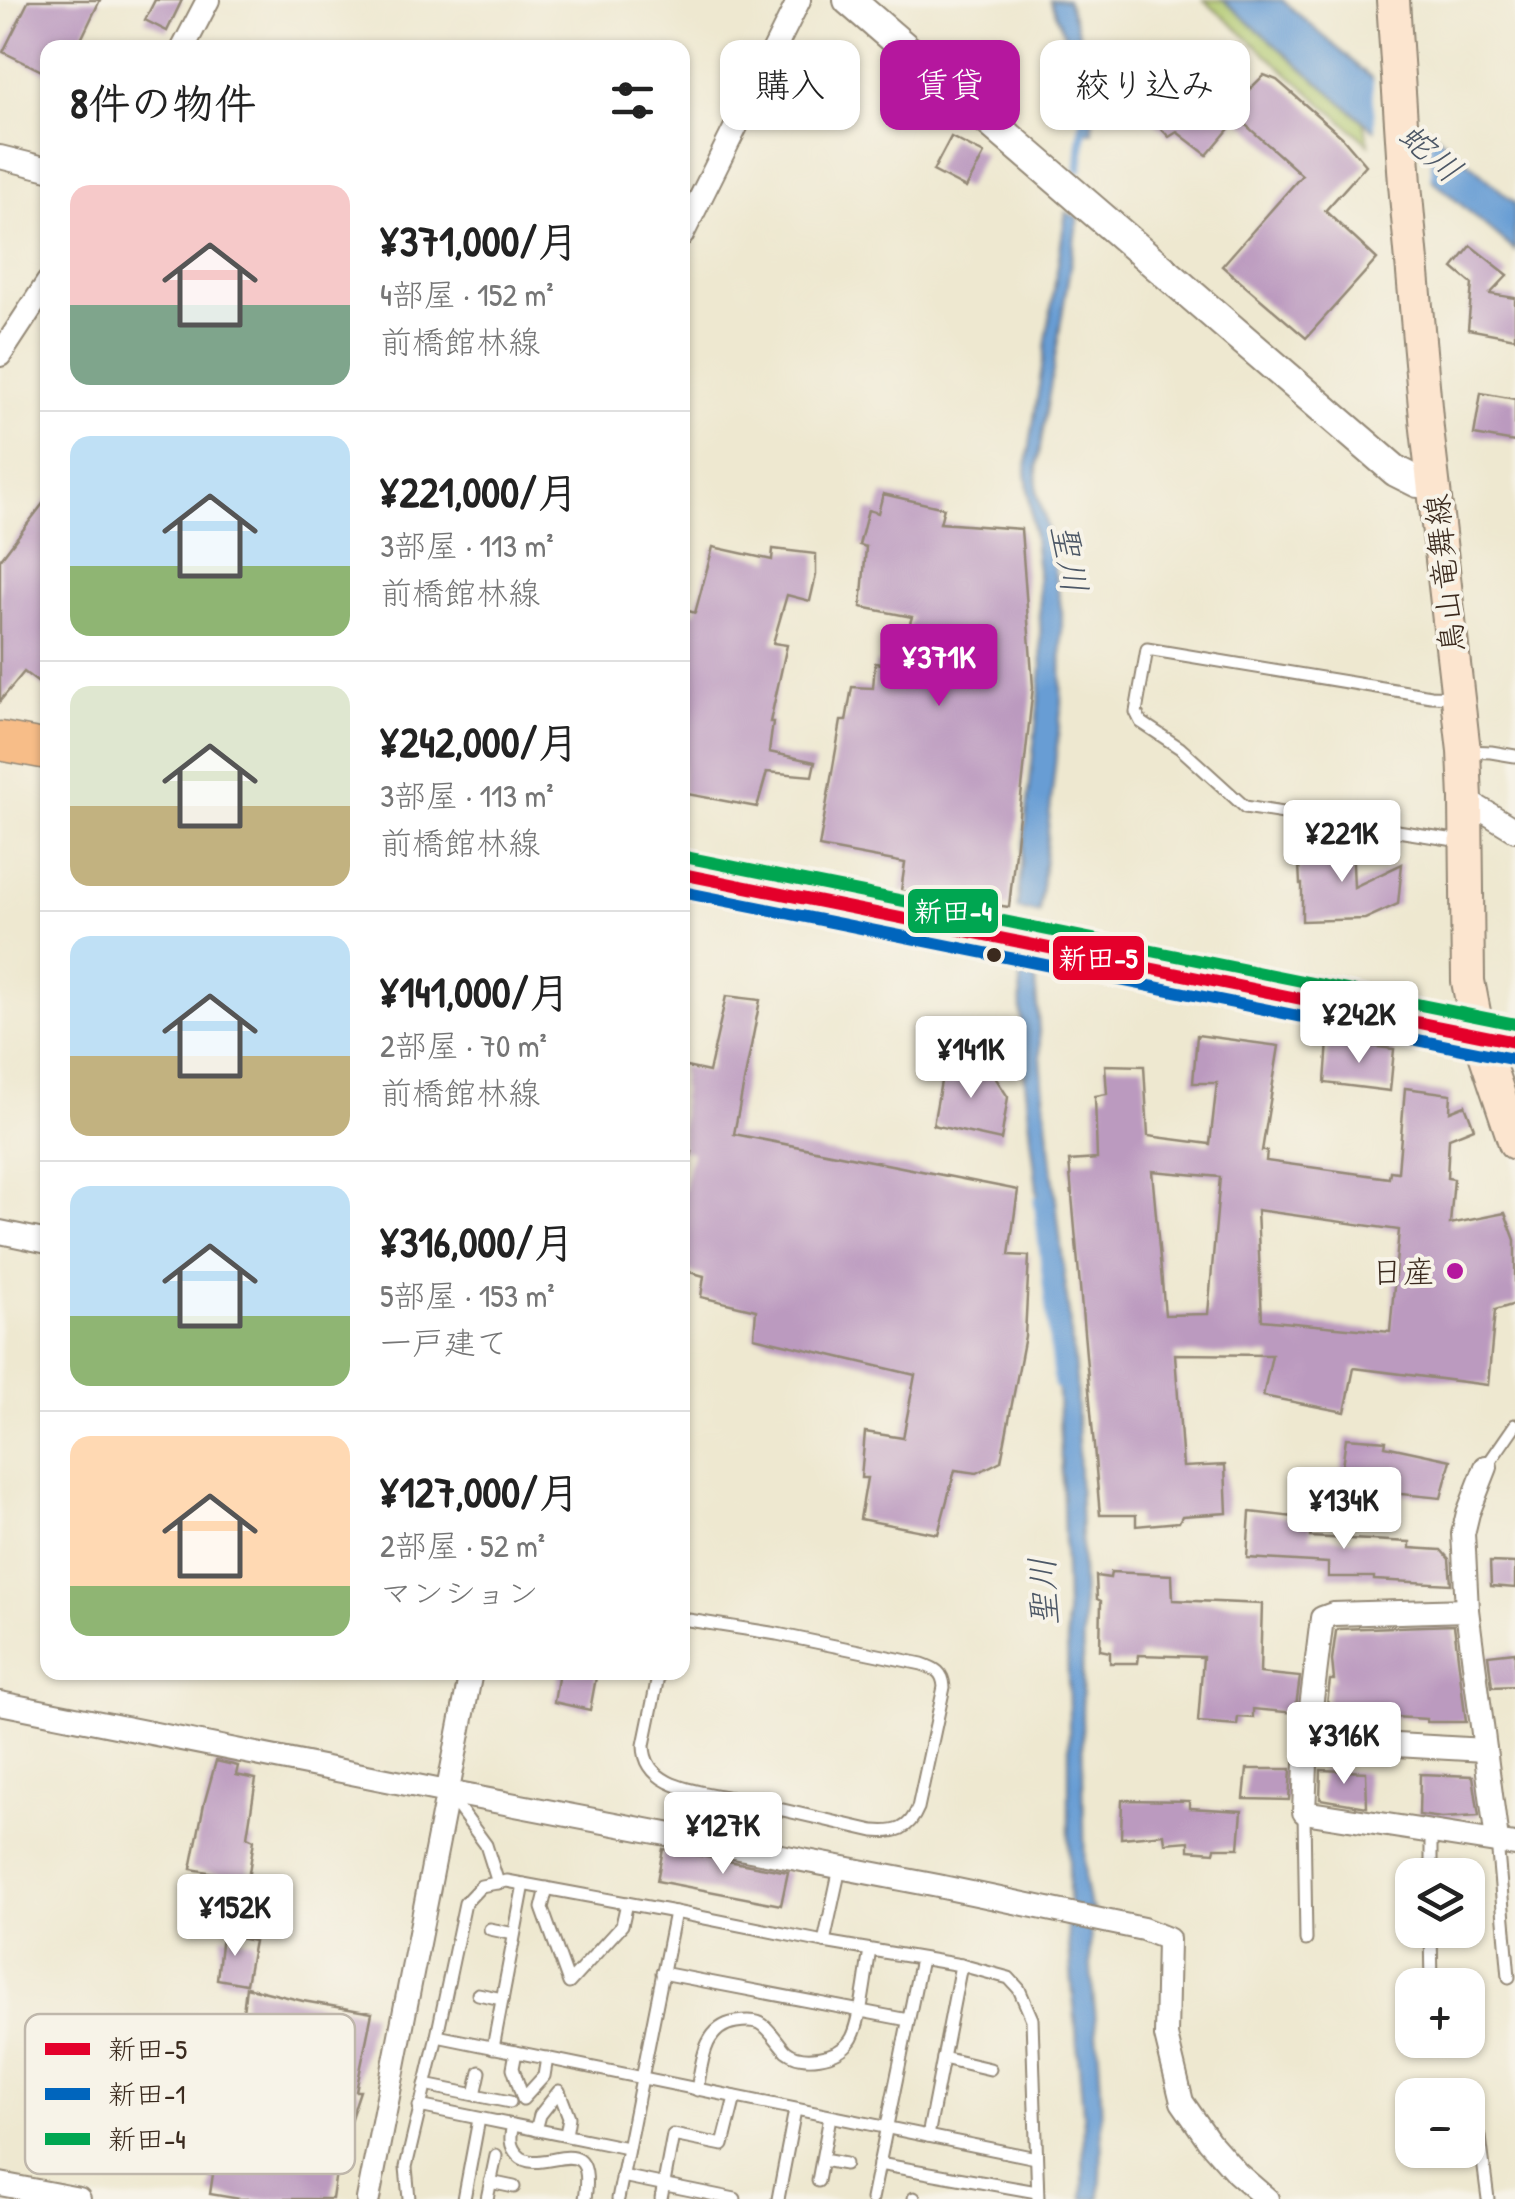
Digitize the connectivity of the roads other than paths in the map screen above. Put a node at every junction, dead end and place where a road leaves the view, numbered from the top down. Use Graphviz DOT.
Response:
graph roads {
  1 [pos="208,0"];
  2 [pos="800,0"];
  3 [pos="849,0"];
  4 [pos="1393,0"];
  5 [pos="187,40"];
  6 [pos="0,157"];
  7 [pos="40,167"];
  8 [pos="690,220"];
  9 [pos="40,294"];
  10 [pos="0,356"];
  11 [pos="1433,482"];
  12 [pos="1458,698"];
  13 [pos="0,741"];
  14 [pos="40,748"];
  15 [pos="1464,751"];
  16 [pos="1515,756"];
  17 [pos="1466,800"];
  18 [pos="1515,830"];
  19 [pos="1466,842"];
  20 [pos="690,876"];
  21 [pos="1478,1033"];
  22 [pos="1515,1042"];
  23 [pos="1515,1143"];
  24 [pos="0,1232"];
  25 [pos="40,1240"];
  26 [pos="1515,1426"];
  27 [pos="1486,1467"];
  28 [pos="1467,1610"];
  29 [pos="690,1620"];
  30 [pos="469,1680"];
  31 [pos="657,1680"];
  32 [pos="0,1702"];
  33 [pos="1308,1740"];
  34 [pos="1485,1750"];
  35 [pos="447,1792"];
  36 [pos="730,1798"];
  37 [pos="1304,1812"];
  38 [pos="1431,1832"];
  39 [pos="1506,1843"];
  40 [pos="744,1850"];
  41 [pos="1431,1858"];
  42 [pos="840,1868"];
  43 [pos="498,1882"];
  44 [pos="524,1884"];
  45 [pos="547,1888"];
  46 [pos="627,1903"];
  47 [pos="675,1912"];
  48 [pos="490,1929"];
  49 [pos="514,1934"];
  50 [pos="1306,1940"];
  51 [pos="824,1942"];
  52 [pos="870,1950"];
  53 [pos="921,1959"];
  54 [pos="961,1965"];
  55 [pos="662,1973"];
  56 [pos="1509,1978"];
  57 [pos="478,1994"];
  58 [pos="502,2000"];
  59 [pos="859,2010"];
  60 [pos="908,2020"];
  61 [pos="437,2036"];
  62 [pos="493,2048"];
  63 [pos="516,2052"];
  64 [pos="547,2058"];
  65 [pos="943,2058"];
  66 [pos="990,2068"];
  67 [pos="480,2072"];
  68 [pos="640,2078"];
  69 [pos="424,2085"];
  70 [pos="697,2090"];
  71 [pos="475,2095"];
  72 [pos="735,2097"];
  73 [pos="510,2102"];
  74 [pos="419,2106"];
  75 [pos="795,2110"];
  76 [pos="830,2117"];
  77 [pos="480,2118"];
  78 [pos="514,2125"];
  79 [pos="887,2128"];
  80 [pos="536,2130"];
  81 [pos="566,2135"];
  82 [pos="928,2136"];
  83 [pos="627,2148"];
  84 [pos="496,2156"];
  85 [pos="1036,2158"];
  86 [pos="822,2160"];
  87 [pos="845,2164"];
  88 [pos="879,2164"];
  89 [pos="1484,2168"];
  90 [pos="622,2176"];
  91 [pos="818,2181"];
  92 [pos="490,2182"];
  93 [pos="0,2184"];
  94 [pos="664,2184"];
  95 [pos="514,2187"];
  96 [pos="1037,2196"];
  97 [pos="79,2199"];
  98 [pos="368,2199"];
  99 [pos="409,2199"];
  100 [pos="464,2199"];
  101 [pos="487,2199"];
  102 [pos="585,2199"];
  103 [pos="618,2199"];
  104 [pos="661,2199"];
  105 [pos="736,2199"];
  106 [pos="778,2199"];
  107 [pos="872,2199"];
  108 [pos="1267,2199"];
  109 [pos="1488,2199"];
  1 -- 5 [label="street"];
  2 -- 8 [label="street"];
  3 -- 11 [label="street"];
  4 -- 11 [label="main road, 鳥山竜舞線"];
  6 -- 7 [label="street"];
  9 -- 10 [label="street"];
  11 -- 12 [label="main road, 鳥山竜舞線"];
  12 -- 15 [label="main road, 鳥山竜舞線"];
  12 -- 19 [label="lane"];
  13 -- 14 [label="main road"];
  15 -- 16 [label="lane"];
  15 -- 17 [label="main road, 鳥山竜舞線"];
  17 -- 18 [label="street"];
  17 -- 19 [label="main road, 鳥山竜舞線"];
  19 -- 21 [label="main road, 鳥山竜舞線"];
  20 -- 21 [label="main road"];
  21 -- 22 [label="main road"];
  21 -- 23 [label="main road, 鳥山竜舞線"];
  24 -- 25 [label="street"];
  26 -- 27 [label="lane"];
  27 -- 28 [label="street"];
  28 -- 33 [label="street"];
  28 -- 34 [label="street"];
  29 -- 36 [label="lane"];
  30 -- 35 [label="street"];
  31 -- 36 [label="lane"];
  32 -- 35 [label="street"];
  33 -- 34 [label="street"];
  33 -- 37 [label="street"];
  34 -- 39 [label="street"];
  35 -- 40 [label="street"];
  35 -- 43 [label="lane"];
  35 -- 98 [label="street"];
  36 -- 40 [label="lane"];
  37 -- 38 [label="street"];
  37 -- 50 [label="lane"];
  38 -- 39 [label="street"];
  38 -- 41 [label="lane"];
  39 -- 56 [label="lane"];
  40 -- 42 [label="street"];
  42 -- 51 [label="lane"];
  42 -- 108 [label="street"];
  43 -- 44 [label="lane"];
  43 -- 61 [label="lane"];
  44 -- 45 [label="lane"];
  44 -- 49 [label="lane"];
  45 -- 46 [label="lane"];
  45 -- 46 [label="lane"];
  46 -- 47 [label="lane"];
  47 -- 51 [label="lane"];
  47 -- 55 [label="lane"];
  48 -- 49 [label="lane"];
  49 -- 58 [label="lane"];
  51 -- 52 [label="lane"];
  52 -- 53 [label="lane"];
  52 -- 59 [label="lane"];
  53 -- 54 [label="lane"];
  53 -- 60 [label="lane"];
  54 -- 65 [label="lane"];
  54 -- 85 [label="lane"];
  55 -- 59 [label="lane"];
  55 -- 68 [label="lane"];
  57 -- 58 [label="lane"];
  58 -- 62 [label="lane"];
  59 -- 60 [label="lane"];
  59 -- 70 [label="lane"];
  60 -- 79 [label="lane"];
  61 -- 62 [label="lane"];
  61 -- 69 [label="lane"];
  62 -- 63 [label="lane"];
  63 -- 64 [label="lane"];
  63 -- 64 [label="lane"];
  64 -- 68 [label="lane"];
  65 -- 66 [label="lane"];
  65 -- 82 [label="lane"];
  67 -- 71 [label="lane"];
  68 -- 70 [label="lane"];
  68 -- 83 [label="lane"];
  69 -- 71 [label="lane"];
  69 -- 74 [label="lane"];
  70 -- 72 [label="lane"];
  71 -- 73 [label="lane"];
  72 -- 75 [label="lane"];
  72 -- 94 [label="lane"];
  74 -- 77 [label="lane"];
  74 -- 99 [label="lane"];
  75 -- 76 [label="lane"];
  75 -- 106 [label="lane"];
  76 -- 79 [label="lane"];
  76 -- 86 [label="lane"];
  77 -- 78 [label="lane"];
  77 -- 100 [label="lane"];
  78 -- 80 [label="lane"];
  78 -- 102 [label="lane"];
  79 -- 82 [label="lane"];
  79 -- 88 [label="lane"];
  80 -- 81 [label="lane"];
  80 -- 81 [label="lane"];
  81 -- 83 [label="lane"];
  82 -- 85 [label="lane"];
  83 -- 90 [label="lane"];
  84 -- 92 [label="lane"];
  85 -- 96 [label="lane"];
  86 -- 87 [label="lane"];
  86 -- 91 [label="lane"];
  88 -- 96 [label="lane"];
  88 -- 107 [label="lane"];
  89 -- 109 [label="lane"];
  90 -- 94 [label="lane"];
  90 -- 103 [label="lane"];
  92 -- 95 [label="lane"];
  92 -- 101 [label="lane"];
  93 -- 97 [label="street"];
  94 -- 104 [label="lane"];
  94 -- 105 [label="lane"];
}
